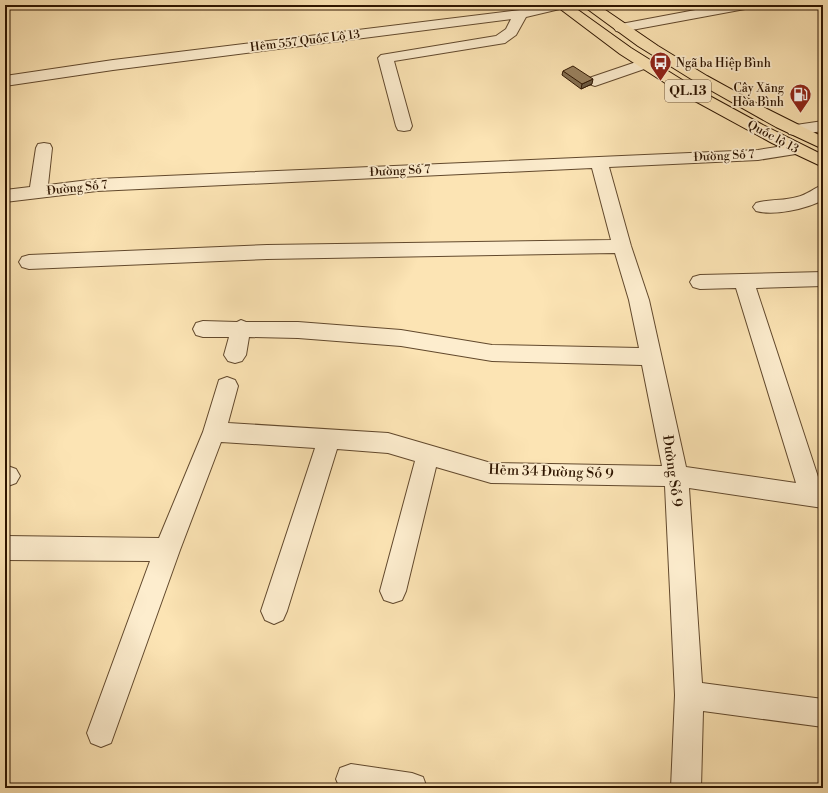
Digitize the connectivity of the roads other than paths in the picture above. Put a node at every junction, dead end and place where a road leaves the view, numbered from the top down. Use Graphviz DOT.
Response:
graph roads {
  1 [pos="558,5"];
  2 [pos="562,5"];
  3 [pos="589,5"];
  4 [pos="745,5"];
  5 [pos="520,14"];
  6 [pos="621,28"];
  7 [pos="645,64"];
  8 [pos="5,81"];
  9 [pos="596,81"];
  10 [pos="404,126"];
  11 [pos="823,126"];
  12 [pos="795,130"];
  13 [pos="823,144"];
  14 [pos="44,148"];
  15 [pos="796,149"];
  16 [pos="599,161"];
  17 [pos="823,162"];
  18 [pos="823,191"];
  19 [pos="38,192"];
  20 [pos="5,196"];
  21 [pos="762,208"];
  22 [pos="622,246"];
  23 [pos="29,262"];
  24 [pos="823,279"];
  25 [pos="744,281"];
  26 [pos="700,282"];
  27 [pos="241,328"];
  28 [pos="203,329"];
  29 [pos="236,355"];
  30 [pos="651,356"];
  31 [pos="227,386"];
  32 [pos="214,432"];
  33 [pos="329,439"];
  34 [pos="428,454"];
  35 [pos="676,476"];
  36 [pos="817,496"];
  37 [pos="5,548"];
  38 [pos="168,550"];
  39 [pos="393,591"];
  40 [pos="274,611"];
  41 [pos="689,695"];
  42 [pos="823,713"];
  43 [pos="101,733"];
  44 [pos="351,779"];
  45 [pos="412,788"];
  46 [pos="686,788"];
  1 -- 5 [label="street, Hẻm 557 Quốc Lộ 13"];
  2 -- 7 [label="highway, Quốc lộ 13 / QL.13"];
  3 -- 6 [label="highway, Quốc lộ 13 / QL.13"];
  4 -- 6 [label="street"];
  5 -- 8 [label="street, Hẻm 557 Quốc Lộ 13"];
  5 -- 10 [label="street"];
  6 -- 12 [label="highway, Quốc lộ 13 / QL.13"];
  7 -- 9 [label="street"];
  7 -- 15 [label="highway, Quốc lộ 13 / QL.13"];
  11 -- 12 [label="street"];
  12 -- 13 [label="highway, Quốc lộ 13 / QL.13"];
  14 -- 19 [label="street"];
  15 -- 16 [label="street, Đường Số 7"];
  15 -- 17 [label="highway, Quốc lộ 13 / QL.13"];
  16 -- 19 [label="street, Đường Số 7"];
  16 -- 22 [label="street, Đường Số 9"];
  18 -- 21 [label="street"];
  19 -- 20 [label="street, Đường Số 7"];
  22 -- 23 [label="street"];
  22 -- 30 [label="street, Đường Số 9"];
  24 -- 25 [label="street"];
  25 -- 26 [label="street"];
  25 -- 36 [label="street"];
  27 -- 28 [label="street"];
  27 -- 29 [label="street"];
  27 -- 30 [label="street"];
  30 -- 35 [label="street, Đường Số 9"];
  31 -- 32 [label="street"];
  32 -- 33 [label="street, Hẻm 34 Đường Số 9"];
  32 -- 38 [label="street"];
  33 -- 34 [label="street, Hẻm 34 Đường Số 9"];
  33 -- 40 [label="street"];
  34 -- 35 [label="street, Hẻm 34 Đường Số 9"];
  34 -- 39 [label="street"];
  35 -- 36 [label="street, Hẻm 34 Đường Số 9"];
  35 -- 41 [label="street, Đường Số 9"];
  37 -- 38 [label="street"];
  38 -- 43 [label="street"];
  41 -- 42 [label="street"];
  41 -- 46 [label="street, Đường Số 9"];
  44 -- 45 [label="street"];
}
